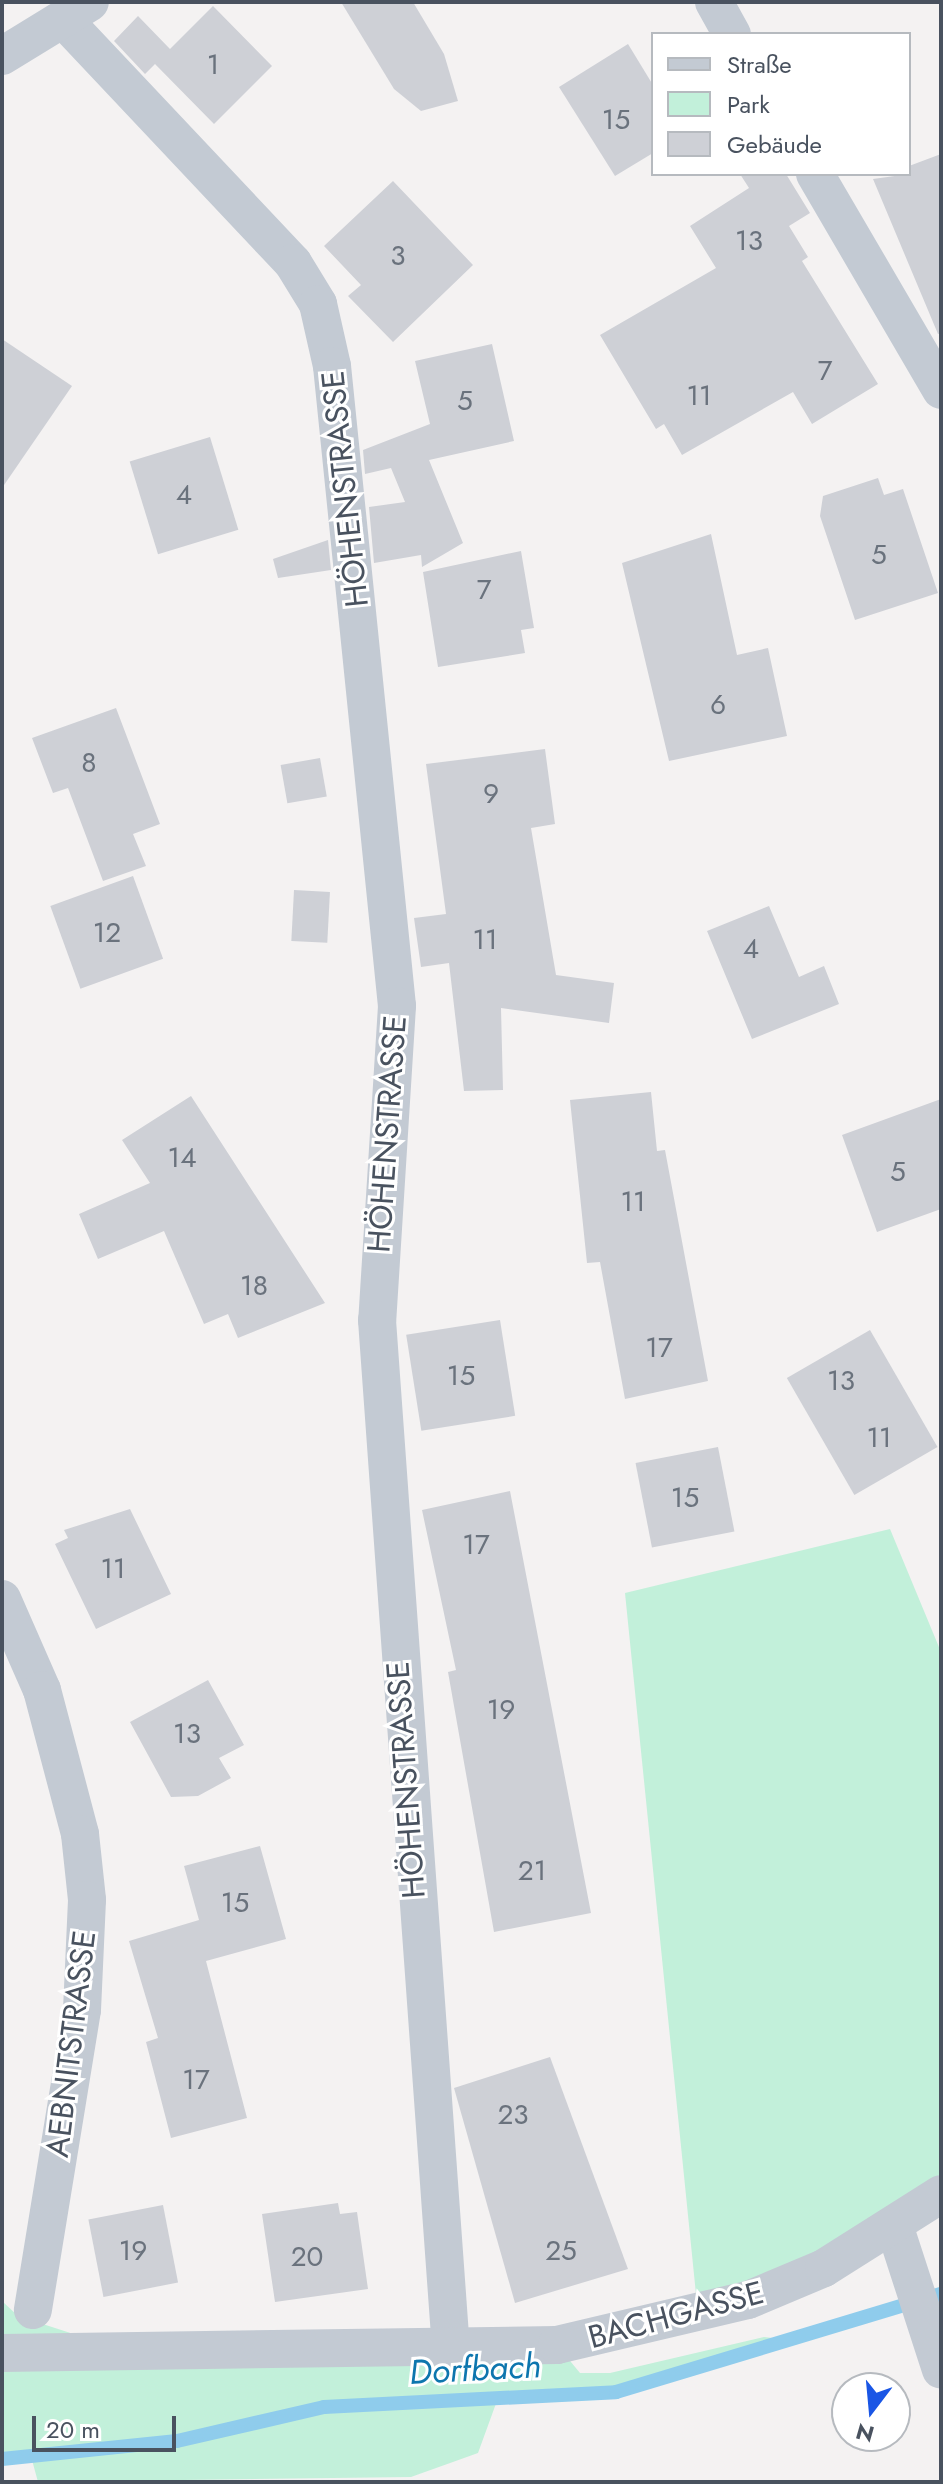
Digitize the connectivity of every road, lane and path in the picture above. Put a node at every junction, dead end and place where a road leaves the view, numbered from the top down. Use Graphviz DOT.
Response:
graph roads {
  1 [pos="714,2"];
  2 [pos="74,9"];
  3 [pos="731,32"];
  4 [pos="2,56"];
  5 [pos="816,176"];
  6 [pos="941,390"];
  7 [pos="2,1599"];
  8 [pos="941,2194"];
  9 [pos="894,2225"];
  10 [pos="33,2310"];
  11 [pos="451,2349"];
  12 [pos="2,2353"];
  13 [pos="940,2371"];
  1 -- 3 [label="street"];
  2 -- 4 [label="street"];
  2 -- 11 [label="street, HÖHENSTRASSE"];
  5 -- 6 [label="street"];
  7 -- 10 [label="street, AEBNITSTRASSE"];
  8 -- 9 [label="street, BACHGASSE"];
  9 -- 11 [label="street, BACHGASSE"];
  9 -- 13 [label="street"];
  11 -- 12 [label="street, BACHGASSE"];
}
